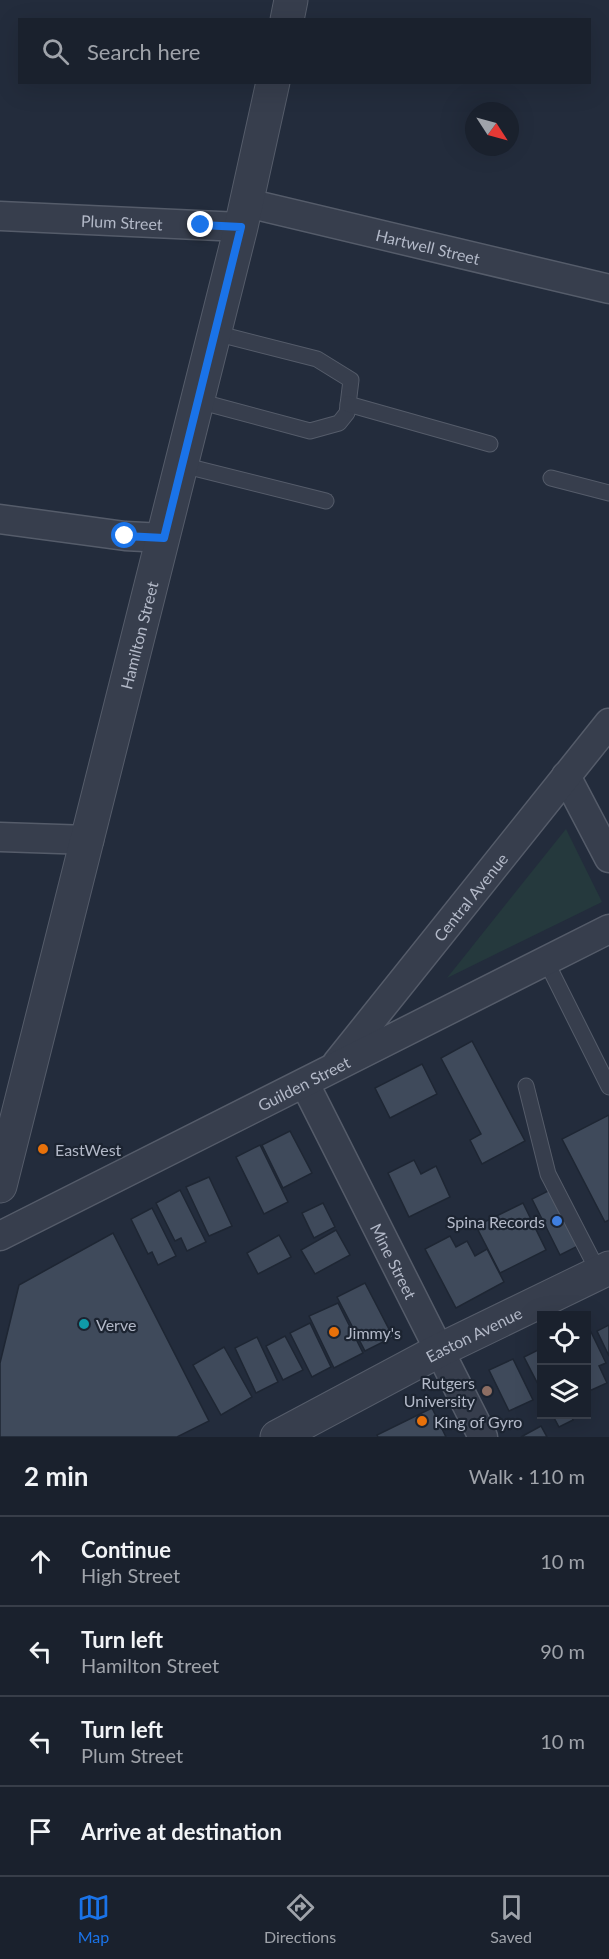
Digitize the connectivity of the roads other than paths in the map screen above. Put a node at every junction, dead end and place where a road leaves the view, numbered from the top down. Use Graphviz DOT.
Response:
graph roads {
  1 [pos="291,0"];
  2 [pos="287,18"];
  3 [pos="273,84"];
  4 [pos="244,215"];
  5 [pos="0,216"];
  6 [pos="609,289"];
  7 [pos="215,333"];
  8 [pos="198,401"];
  9 [pos="348,404"];
  10 [pos="490,444"];
  11 [pos="182,465"];
  12 [pos="551,478"];
  13 [pos="609,493"];
  14 [pos="326,501"];
  15 [pos="0,519"];
  16 [pos="164,538"];
  17 [pos="609,723"];
  18 [pos="566,776"];
  19 [pos="0,837"];
  20 [pos="89,840"];
  21 [pos="609,858"];
  22 [pos="609,929"];
  23 [pos="546,961"];
  24 [pos="330,1071"];
  25 [pos="305,1084"];
  26 [pos="526,1086"];
  27 [pos="609,1087"];
  28 [pos="0,1186"];
  29 [pos="0,1236"];
  30 [pos="604,1270"];
  31 [pos="440,1350"];
  32 [pos="277,1437"];
  33 [pos="483,1437"];
  1 -- 2 [label="street"];
  3 -- 4 [label="street, Hamilton Street"];
  4 -- 5 [label="street, Plum Street"];
  4 -- 6 [label="street, Hartwell Street"];
  4 -- 7 [label="street, Hamilton Street"];
  7 -- 8 [label="street, Hamilton Street"];
  7 -- 9 [label="lane"];
  8 -- 9 [label="lane"];
  8 -- 11 [label="street, Hamilton Street"];
  9 -- 10 [label="lane"];
  11 -- 14 [label="lane"];
  11 -- 16 [label="street, Hamilton Street"];
  12 -- 13 [label="lane"];
  15 -- 16 [label="street"];
  16 -- 20 [label="street, Hamilton Street"];
  17 -- 18 [label="street, Central Avenue"];
  18 -- 21 [label="street"];
  18 -- 24 [label="street, Central Avenue"];
  19 -- 20 [label="street"];
  20 -- 28 [label="street, Hamilton Street"];
  22 -- 23 [label="street, Guilden Street"];
  23 -- 24 [label="street, Guilden Street"];
  23 -- 27 [label="lane"];
  24 -- 25 [label="street, Guilden Street"];
  25 -- 29 [label="street, Guilden Street"];
  25 -- 31 [label="street, Mine Street"];
  26 -- 30 [label="lane"];
  30 -- 31 [label="street, Easton Avenue"];
  31 -- 32 [label="street, Easton Avenue"];
  31 -- 33 [label="street, Mine Street"];
}
